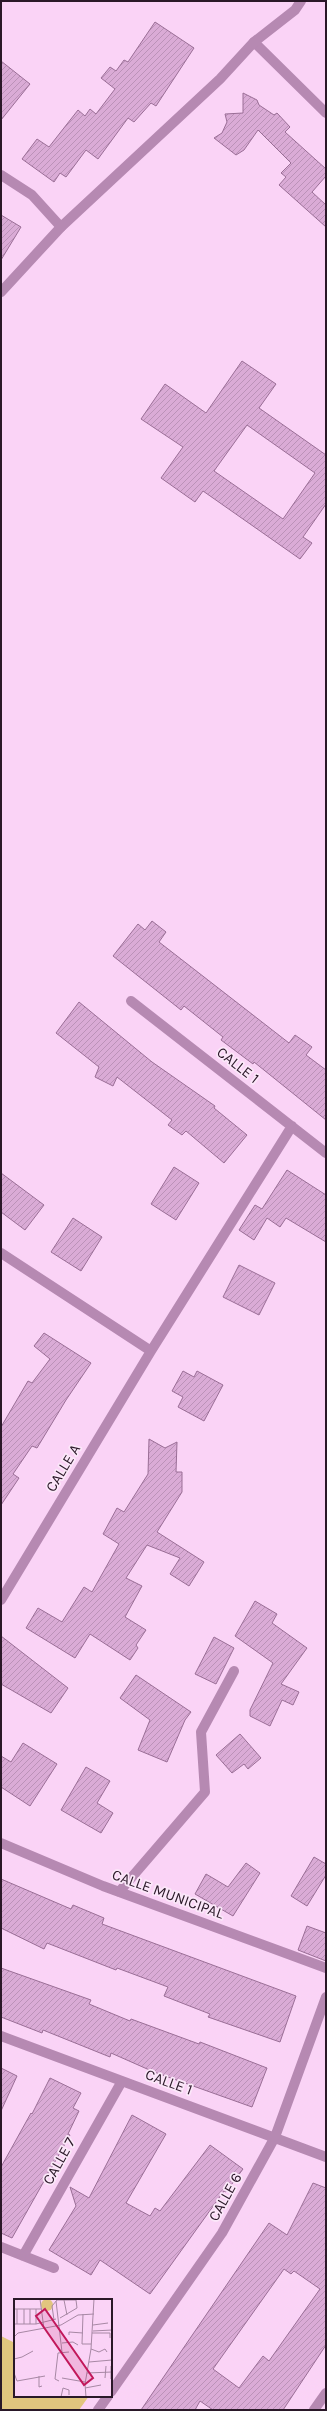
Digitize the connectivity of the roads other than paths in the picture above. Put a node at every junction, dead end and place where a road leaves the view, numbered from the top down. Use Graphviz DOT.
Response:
graph roads {
  1 [pos="301,1"];
  2 [pos="254,42"];
  3 [pos="326,113"];
  4 [pos="1,175"];
  5 [pos="61,227"];
  6 [pos="1,292"];
  7 [pos="131,1001"];
  8 [pos="292,1126"];
  9 [pos="326,1153"];
  10 [pos="1,1253"];
  11 [pos="151,1351"];
  12 [pos="1,1600"];
  13 [pos="234,1671"];
  14 [pos="1,1843"];
  15 [pos="118,1892"];
  16 [pos="326,1968"];
  17 [pos="326,1997"];
  18 [pos="1,2036"];
  19 [pos="122,2081"];
  20 [pos="275,2137"];
  21 [pos="326,2157"];
  22 [pos="1,2247"];
  23 [pos="23,2256"];
  24 [pos="54,2268"];
  25 [pos="112,2391"];
  26 [pos="326,2393"];
  27 [pos="314,2410"];
  1 -- 2 [label="street"];
  2 -- 3 [label="street"];
  2 -- 5 [label="street"];
  4 -- 5 [label="street"];
  5 -- 6 [label="street"];
  7 -- 8 [label="street, CALLE 1"];
  8 -- 9 [label="street, CALLE 1"];
  8 -- 11 [label="street, CALLE A"];
  10 -- 11 [label="street"];
  11 -- 12 [label="street, CALLE A"];
  13 -- 15 [label="street"];
  14 -- 15 [label="street, CALLE MUNICIPAL"];
  15 -- 16 [label="street, CALLE MUNICIPAL"];
  17 -- 20 [label="street, CALLE 6"];
  18 -- 19 [label="street, CALLE 1"];
  19 -- 20 [label="street, CALLE 1"];
  19 -- 23 [label="street, CALLE 7"];
  20 -- 21 [label="street, CALLE 1"];
  20 -- 25 [label="street, CALLE 6"];
  22 -- 23 [label="street"];
  23 -- 24 [label="street"];
  26 -- 27 [label="street"];
}
